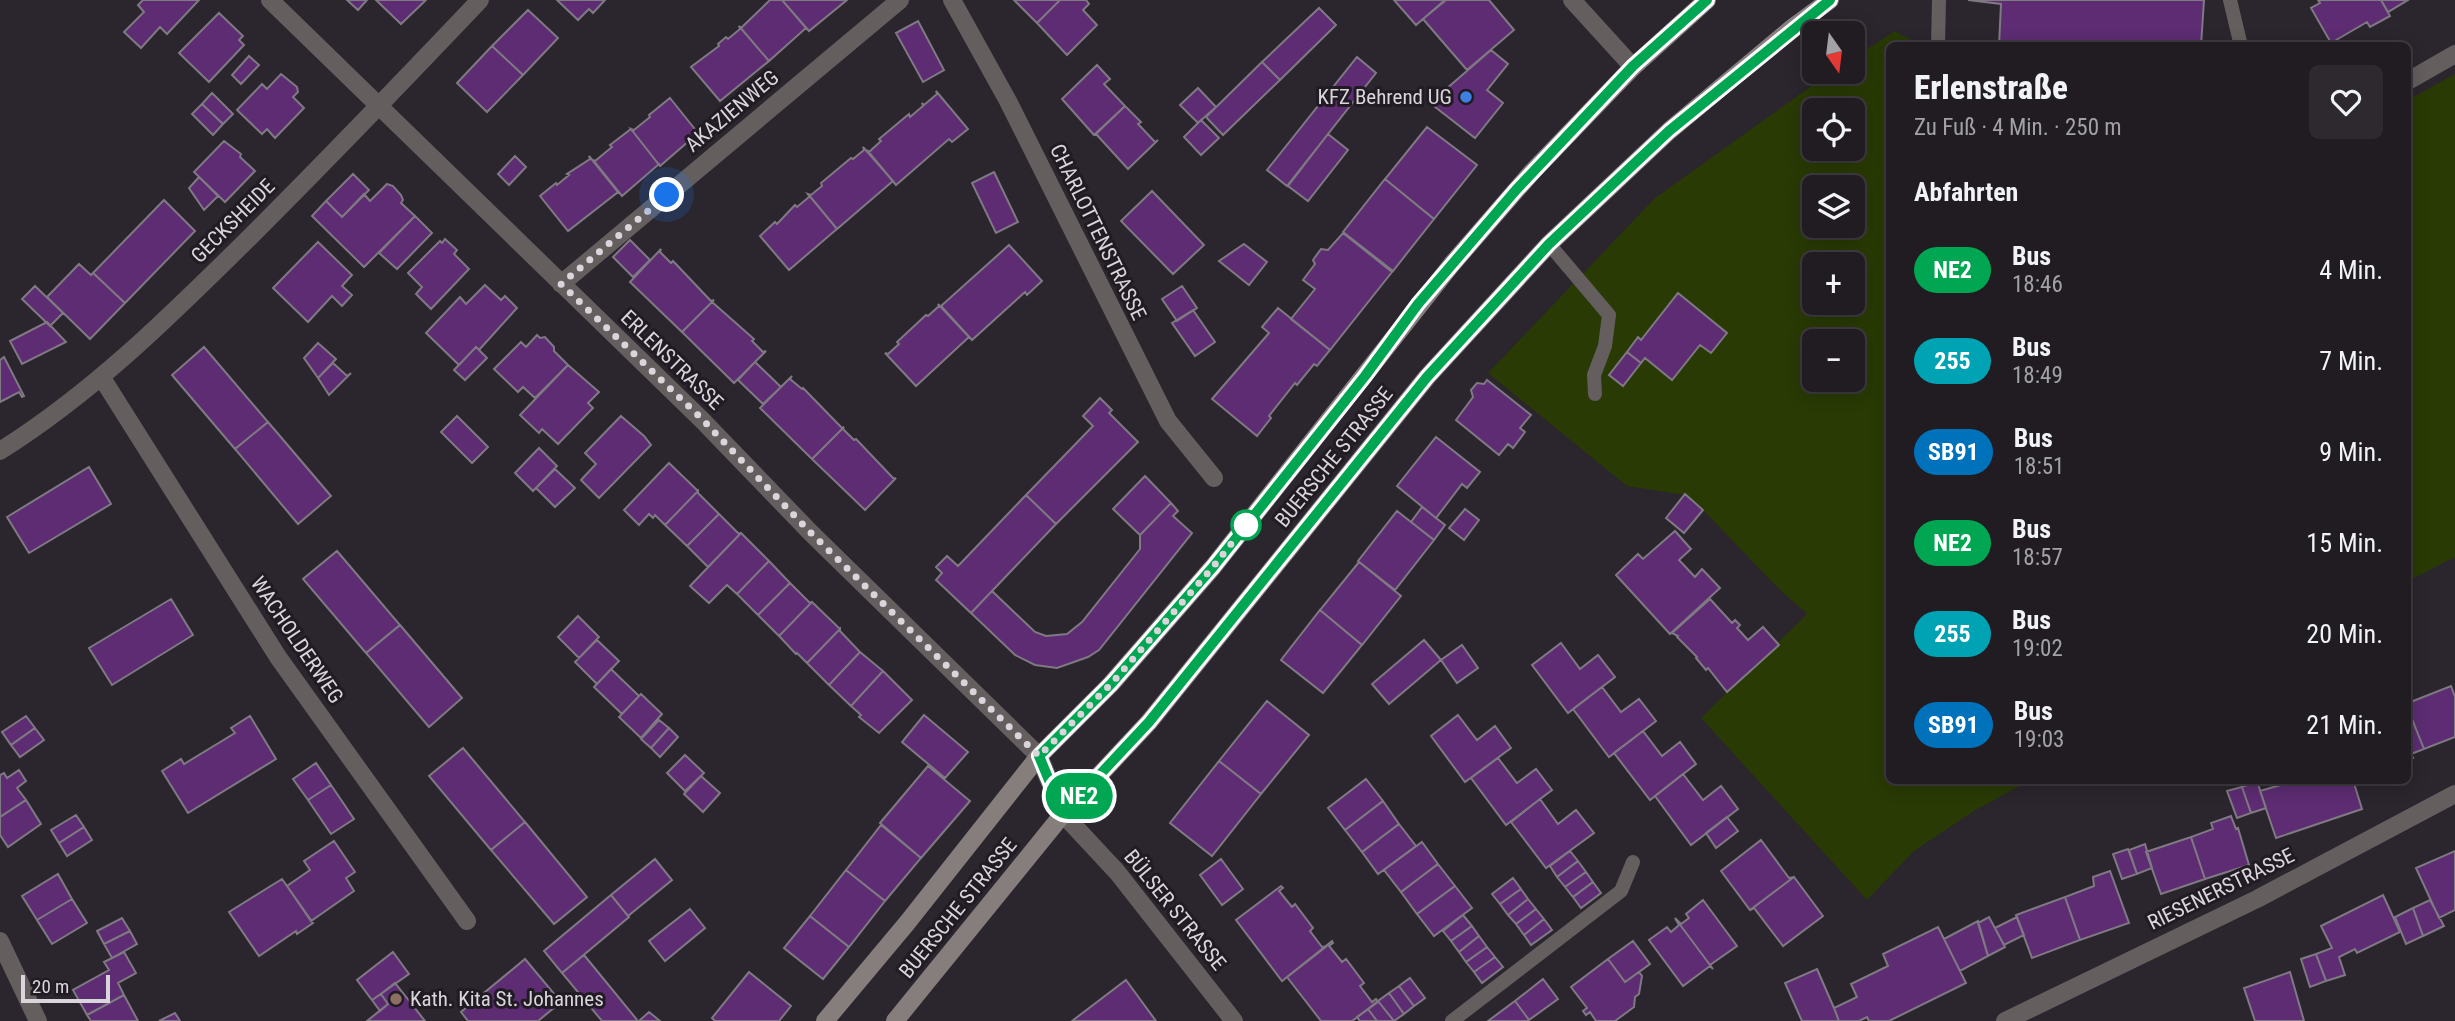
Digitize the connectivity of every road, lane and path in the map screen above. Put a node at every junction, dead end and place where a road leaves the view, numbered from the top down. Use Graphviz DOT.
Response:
graph roads {
  1 [pos="270,0"];
  2 [pos="480,0"];
  3 [pos="900,0"];
  4 [pos="952,0"];
  5 [pos="1572,0"];
  6 [pos="1707,0"];
  7 [pos="1830,0"];
  8 [pos="1939,0"];
  9 [pos="2231,0"];
  10 [pos="1938,42"];
  11 [pos="2240,42"];
  12 [pos="2455,54"];
  13 [pos="1633,66"];
  14 [pos="2411,79"];
  15 [pos="380,107"];
  16 [pos="1549,244"];
  17 [pos="561,284"];
  18 [pos="102,378"];
  19 [pos="1595,394"];
  20 [pos="0,451"];
  21 [pos="1214,478"];
  22 [pos="1039,756"];
  23 [pos="2455,794"];
  24 [pos="1063,814"];
  25 [pos="1633,862"];
  26 [pos="467,921"];
  27 [pos="0,941"];
  28 [pos="38,1021"];
  29 [pos="825,1021"];
  30 [pos="895,1021"];
  31 [pos="1234,1021"];
  32 [pos="1452,1021"];
  33 [pos="2005,1021"];
  1 -- 15 [label="street, ERLENSTRASSE"];
  2 -- 15 [label="street, GECKSHEIDE"];
  3 -- 17 [label="street, AKAZIENWEG"];
  4 -- 21 [label="street, CHARLOTTENSTRASSE"];
  5 -- 13 [label="street"];
  6 -- 13 [label="main road, BUERSCHE STRASSE"];
  7 -- 16 [label="main road, BUERSCHE STRASSE"];
  8 -- 10 [label="lane"];
  9 -- 11 [label="lane"];
  12 -- 14 [label="street"];
  13 -- 22 [label="main road, BUERSCHE STRASSE"];
  15 -- 17 [label="street, ERLENSTRASSE"];
  15 -- 18 [label="street, GECKSHEIDE"];
  16 -- 19 [label="lane"];
  16 -- 24 [label="main road, BUERSCHE STRASSE"];
  17 -- 22 [label="street, ERLENSTRASSE"];
  18 -- 20 [label="street, GECKSHEIDE"];
  18 -- 26 [label="street, WACHOLDERWEG"];
  22 -- 24 [label="street, BÜLSER STRASSE"];
  22 -- 29 [label="main road, BUERSCHE STRASSE"];
  23 -- 33 [label="street, RIESENERSTRASSE"];
  24 -- 30 [label="main road, BUERSCHE STRASSE"];
  24 -- 31 [label="street, BÜLSER STRASSE"];
  25 -- 32 [label="lane"];
  27 -- 28 [label="street"];
}
